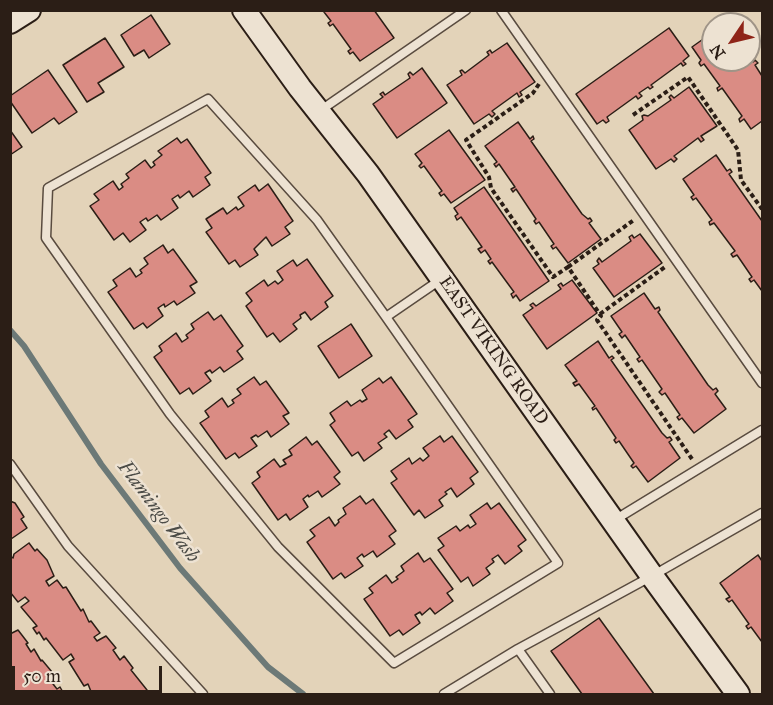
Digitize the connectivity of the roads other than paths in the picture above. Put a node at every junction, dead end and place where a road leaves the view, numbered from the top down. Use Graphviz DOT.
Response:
graph roads {
  1 [pos="29,10"];
  2 [pos="244,10"];
  3 [pos="466,10"];
  4 [pos="501,10"];
  5 [pos="10,22"];
  6 [pos="318,112"];
  7 [pos="443,279"];
  8 [pos="386,317"];
  9 [pos="762,382"];
  10 [pos="762,430"];
  11 [pos="10,464"];
  12 [pos="762,513"];
  13 [pos="613,521"];
  14 [pos="652,576"];
  15 [pos="518,649"];
  16 [pos="202,694"];
  17 [pos="444,694"];
  18 [pos="550,694"];
  19 [pos="738,694"];
  1 -- 5 [label="street"];
  2 -- 6 [label="street, EAST VIKING ROAD"];
  3 -- 6 [label="lane"];
  4 -- 9 [label="lane"];
  6 -- 7 [label="street, EAST VIKING ROAD"];
  7 -- 8 [label="lane"];
  7 -- 13 [label="street, EAST VIKING ROAD"];
  8 -- 8 [label="lane"];
  10 -- 13 [label="lane"];
  11 -- 16 [label="lane"];
  12 -- 14 [label="lane"];
  13 -- 14 [label="street, EAST VIKING ROAD"];
  14 -- 15 [label="lane"];
  14 -- 19 [label="street, EAST VIKING ROAD"];
  15 -- 17 [label="lane"];
  15 -- 18 [label="lane"];
}
